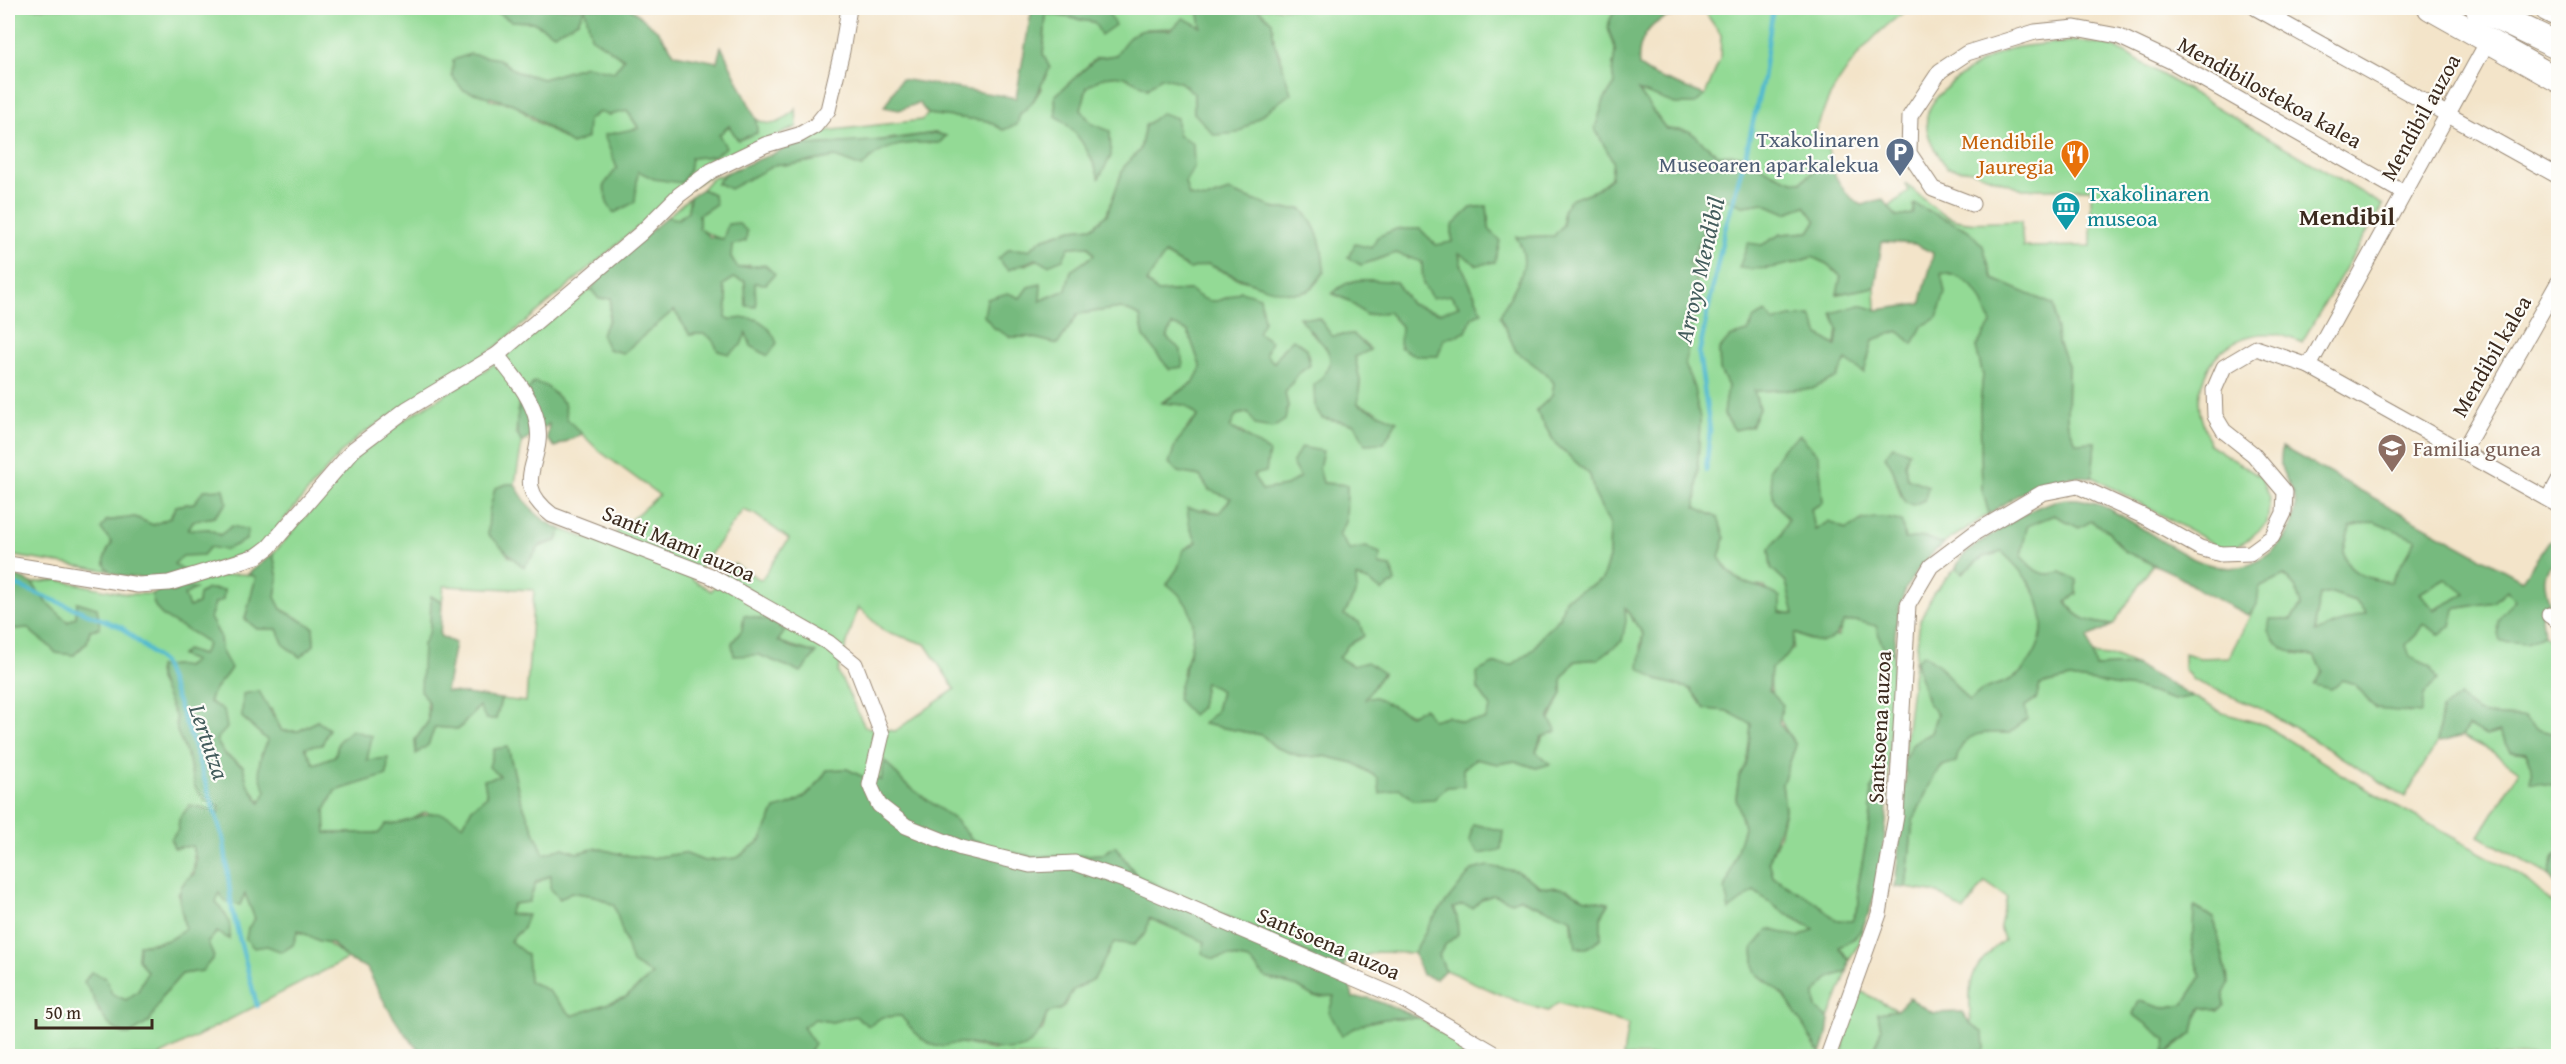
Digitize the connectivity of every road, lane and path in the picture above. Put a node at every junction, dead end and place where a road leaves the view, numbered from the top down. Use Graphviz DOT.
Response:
graph roads {
  1 [pos="849,8"];
  2 [pos="2256,8"];
  3 [pos="2430,8"];
  4 [pos="2479,8"];
  5 [pos="2506,8"];
  6 [pos="2548,8"];
  7 [pos="2559,14"];
  8 [pos="2559,38"];
  9 [pos="2488,40"];
  10 [pos="2559,46"];
  11 [pos="2559,80"];
  12 [pos="2447,114"];
  13 [pos="2559,176"];
  14 [pos="2404,193"];
  15 [pos="1972,204"];
  16 [pos="2559,283"];
  17 [pos="496,354"];
  18 [pos="2309,366"];
  19 [pos="2463,451"];
  20 [pos="2559,482"];
  21 [pos="2554,502"];
  22 [pos="8,564"];
  23 [pos="1135,884"];
  24 [pos="1499,1056"];
  25 [pos="1828,1056"];
  1 -- 17 [label="street"];
  2 -- 12 [label="street"];
  3 -- 9 [label="main road"];
  4 -- 10 [label="highway"];
  5 -- 8 [label="highway"];
  6 -- 7 [label="highway"];
  9 -- 11 [label="main road"];
  9 -- 12 [label="street, Mendibil auzoa"];
  12 -- 13 [label="street"];
  12 -- 14 [label="street, Mendibil auzoa"];
  14 -- 15 [label="street, Mendibilostekoa kalea"];
  14 -- 18 [label="street, Mendibil auzoa"];
  16 -- 19 [label="street, Mendibil kalea"];
  17 -- 22 [label="street"];
  17 -- 23 [label="street, Santi Mami auzoa"];
  18 -- 19 [label="street"];
  18 -- 25 [label="street, Santsoena auzoa"];
  19 -- 21 [label="street"];
  20 -- 21 [label="street"];
  23 -- 24 [label="street, Santsoena auzoa"];
}
